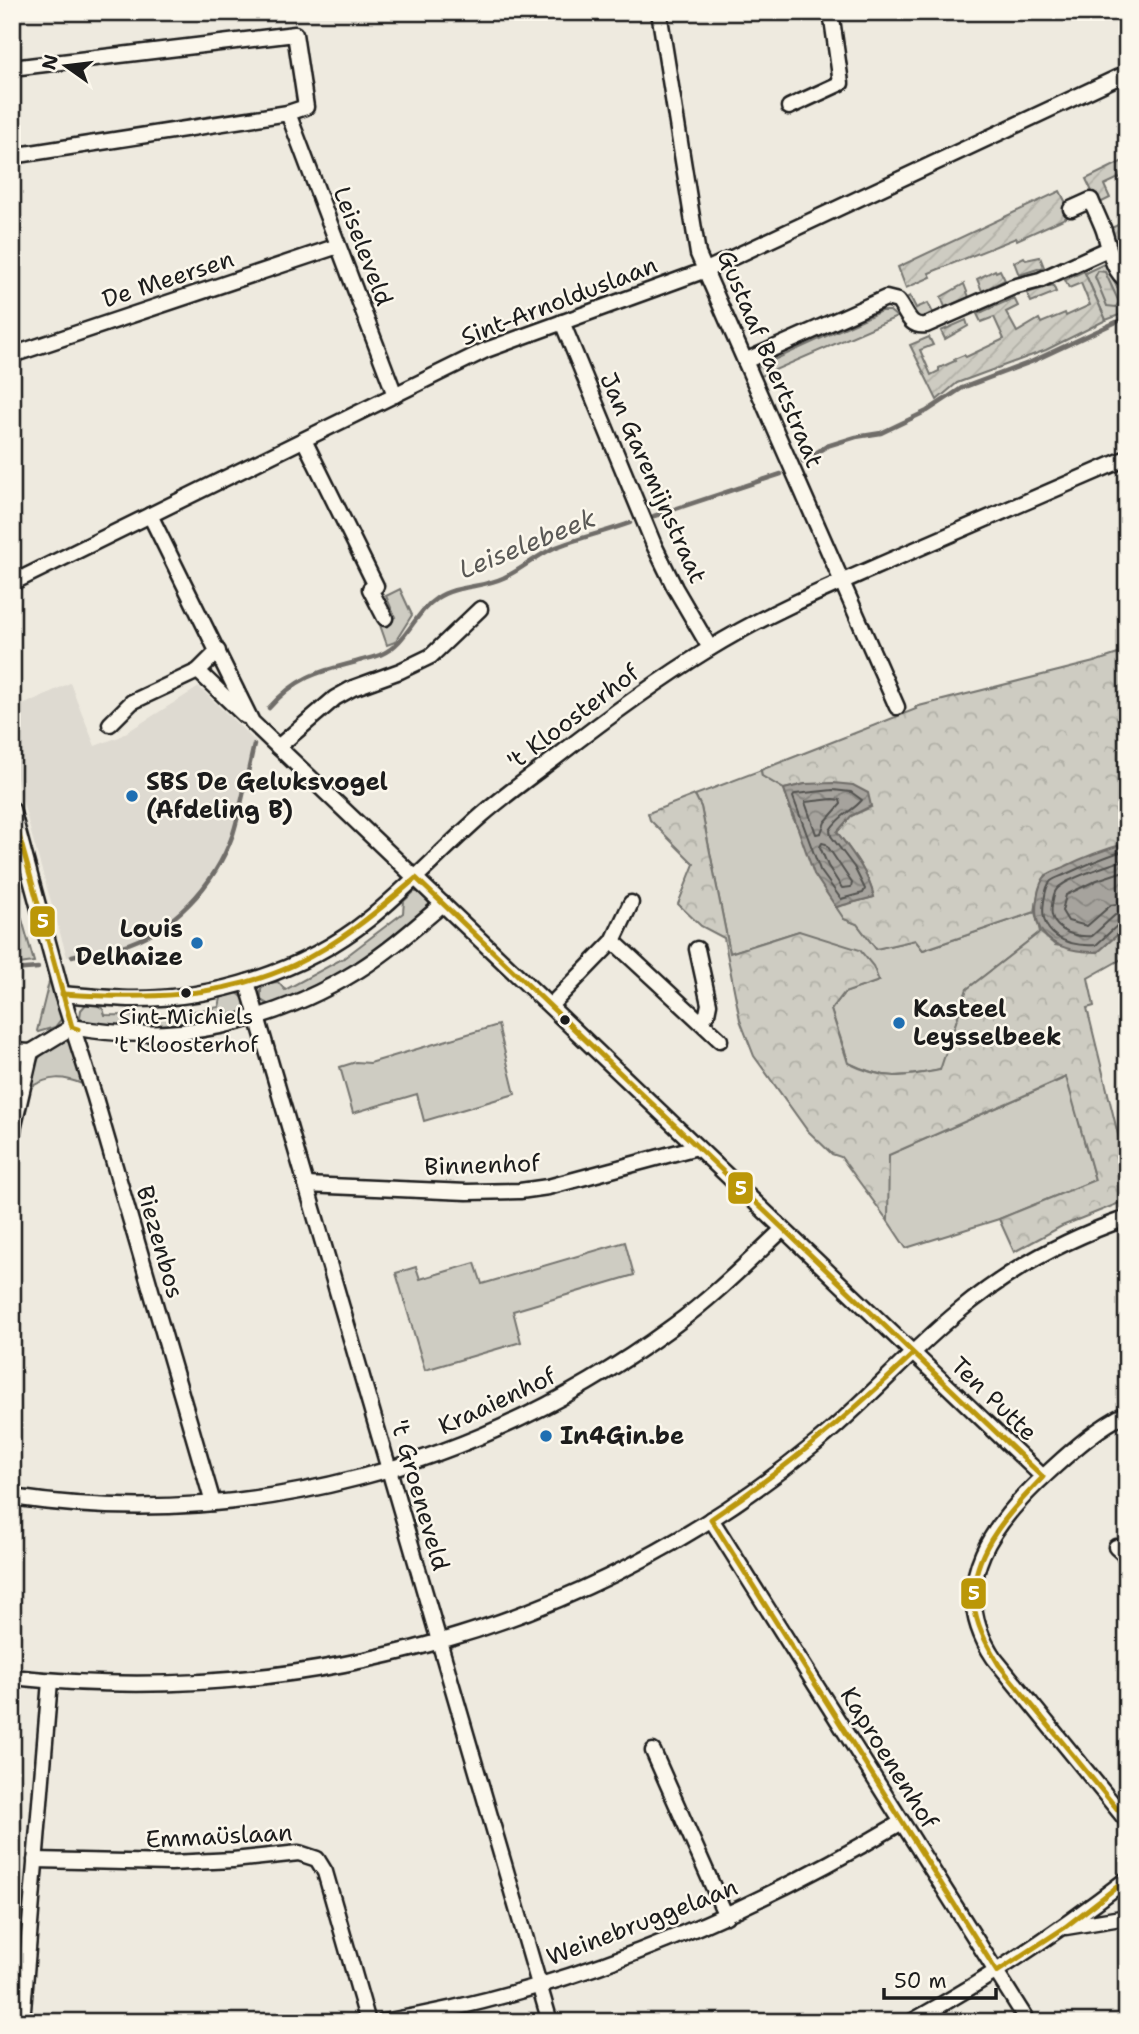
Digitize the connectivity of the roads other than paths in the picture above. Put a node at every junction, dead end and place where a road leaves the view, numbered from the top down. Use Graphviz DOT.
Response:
graph roads {
  1 [pos="659,12"];
  2 [pos="831,12"];
  3 [pos="12,68"];
  4 [pos="1127,73"];
  5 [pos="789,107"];
  6 [pos="288,113"];
  7 [pos="12,156"];
  8 [pos="1071,209"];
  9 [pos="338,246"];
  10 [pos="1108,249"];
  11 [pos="706,270"];
  12 [pos="1127,280"];
  13 [pos="562,322"];
  14 [pos="12,355"];
  15 [pos="745,361"];
  16 [pos="395,396"];
  17 [pos="304,440"];
  18 [pos="1127,458"];
  19 [pos="150,515"];
  20 [pos="842,581"];
  21 [pos="12,583"];
  22 [pos="480,609"];
  23 [pos="384,618"];
  24 [pos="710,648"];
  25 [pos="218,651"];
  26 [pos="198,671"];
  27 [pos="897,706"];
  28 [pos="252,722"];
  29 [pos="110,724"];
  30 [pos="278,747"];
  31 [pos="12,809"];
  32 [pos="416,878"];
  33 [pos="631,903"];
  34 [pos="443,904"];
  35 [pos="613,941"];
  36 [pos="697,950"];
  37 [pos="247,982"];
  38 [pos="62,994"];
  39 [pos="550,1006"];
  40 [pos="257,1017"];
  41 [pos="701,1021"];
  42 [pos="72,1027"];
  43 [pos="720,1040"];
  44 [pos="12,1051"];
  45 [pos="31,1052"];
  46 [pos="12,1133"];
  47 [pos="697,1147"];
  48 [pos="306,1185"];
  49 [pos="1127,1218"];
  50 [pos="783,1229"];
  51 [pos="914,1354"];
  52 [pos="1127,1413"];
  53 [pos="389,1471"];
  54 [pos="1043,1477"];
  55 [pos="12,1497"];
  56 [pos="213,1503"];
  57 [pos="711,1519"];
  58 [pos="1116,1547"];
  59 [pos="1127,1558"];
  60 [pos="439,1642"];
  61 [pos="12,1677"];
  62 [pos="50,1681"];
  63 [pos="653,1751"];
  64 [pos="1127,1821"];
  65 [pos="902,1822"];
  66 [pos="35,1860"];
  67 [pos="1127,1880"];
  68 [pos="726,1916"];
  69 [pos="1127,1917"];
  70 [pos="1064,1928"];
  71 [pos="997,1972"];
  72 [pos="540,1986"];
  73 [pos="22,2022"];
  74 [pos="368,2022"];
  75 [pos="383,2022"];
  76 [pos="550,2022"];
  77 [pos="911,2022"];
  78 [pos="1028,2022"];
  1 -- 11 [label="street, Gustaaf Baertstraat"];
  2 -- 5 [label="street"];
  3 -- 6 [label="street"];
  4 -- 11 [label="street, Sint-Arnolduslaan"];
  6 -- 7 [label="street"];
  6 -- 9 [label="street, Leiseleveld"];
  8 -- 10 [label="street"];
  9 -- 14 [label="street, De Meersen"];
  9 -- 16 [label="street, Leiseleveld"];
  10 -- 12 [label="street"];
  10 -- 15 [label="street"];
  11 -- 13 [label="street, Sint-Arnolduslaan"];
  11 -- 15 [label="street, Gustaaf Baertstraat"];
  13 -- 16 [label="street, Sint-Arnolduslaan"];
  13 -- 24 [label="street, Jan Garemijnstraat"];
  15 -- 20 [label="street, Gustaaf Baertstraat"];
  16 -- 17 [label="street, Sint-Arnolduslaan"];
  17 -- 19 [label="street, Sint-Arnolduslaan"];
  17 -- 23 [label="street"];
  18 -- 20 [label="street, 't Kloosterhof"];
  19 -- 21 [label="street, Sint-Arnolduslaan"];
  19 -- 25 [label="street"];
  20 -- 24 [label="street, 't Kloosterhof"];
  20 -- 27 [label="street, Gustaaf Baertstraat"];
  22 -- 30 [label="street"];
  24 -- 32 [label="street, 't Kloosterhof"];
  25 -- 26 [label="street"];
  25 -- 28 [label="street"];
  26 -- 28 [label="street, Ten Putte"];
  26 -- 29 [label="street"];
  28 -- 30 [label="street, Ten Putte"];
  30 -- 32 [label="street, Ten Putte"];
  31 -- 38 [label="street, Biezenbos"];
  32 -- 34 [label="street, Ten Putte"];
  32 -- 37 [label="street, 't Kloosterhof"];
  33 -- 35 [label="street"];
  34 -- 39 [label="street, Ten Putte"];
  34 -- 40 [label="street"];
  35 -- 39 [label="street"];
  35 -- 41 [label="street"];
  36 -- 41 [label="street"];
  37 -- 38 [label="street, 't Kloosterhof"];
  37 -- 40 [label="street, 't Groeneveld"];
  38 -- 42 [label="street, Biezenbos"];
  39 -- 47 [label="street, Ten Putte"];
  40 -- 42 [label="street"];
  40 -- 48 [label="street, 't Groeneveld"];
  41 -- 43 [label="street"];
  42 -- 45 [label="street"];
  42 -- 56 [label="street, Biezenbos"];
  44 -- 45 [label="street"];
  45 -- 46 [label="street"];
  47 -- 48 [label="street, Binnenhof"];
  47 -- 50 [label="street, Ten Putte"];
  48 -- 53 [label="street, 't Groeneveld"];
  49 -- 51 [label="street"];
  50 -- 51 [label="street, Ten Putte"];
  50 -- 53 [label="street, Kraaienhof"];
  51 -- 54 [label="street, Ten Putte"];
  51 -- 57 [label="street"];
  52 -- 54 [label="street"];
  53 -- 56 [label="street, Kraaienhof"];
  53 -- 60 [label="street, 't Groeneveld"];
  54 -- 64 [label="street"];
  55 -- 56 [label="street, Kraaienhof"];
  57 -- 60 [label="street"];
  57 -- 65 [label="street, Kaproenenhof"];
  58 -- 59 [label="street"];
  60 -- 62 [label="street"];
  60 -- 72 [label="street, 't Groeneveld"];
  61 -- 62 [label="street"];
  62 -- 66 [label="street"];
  63 -- 68 [label="street"];
  65 -- 68 [label="street, Weinebruggelaan"];
  65 -- 71 [label="street, Kaproenenhof"];
  66 -- 73 [label="street"];
  66 -- 74 [label="street, Emmaüslaan"];
  67 -- 70 [label="street"];
  68 -- 72 [label="street, Weinebruggelaan"];
  69 -- 70 [label="street"];
  70 -- 71 [label="street"];
  71 -- 77 [label="street"];
  71 -- 78 [label="street, Kaproenenhof"];
  72 -- 75 [label="street, Weinebruggelaan"];
  72 -- 76 [label="street, 't Groeneveld"];
}
